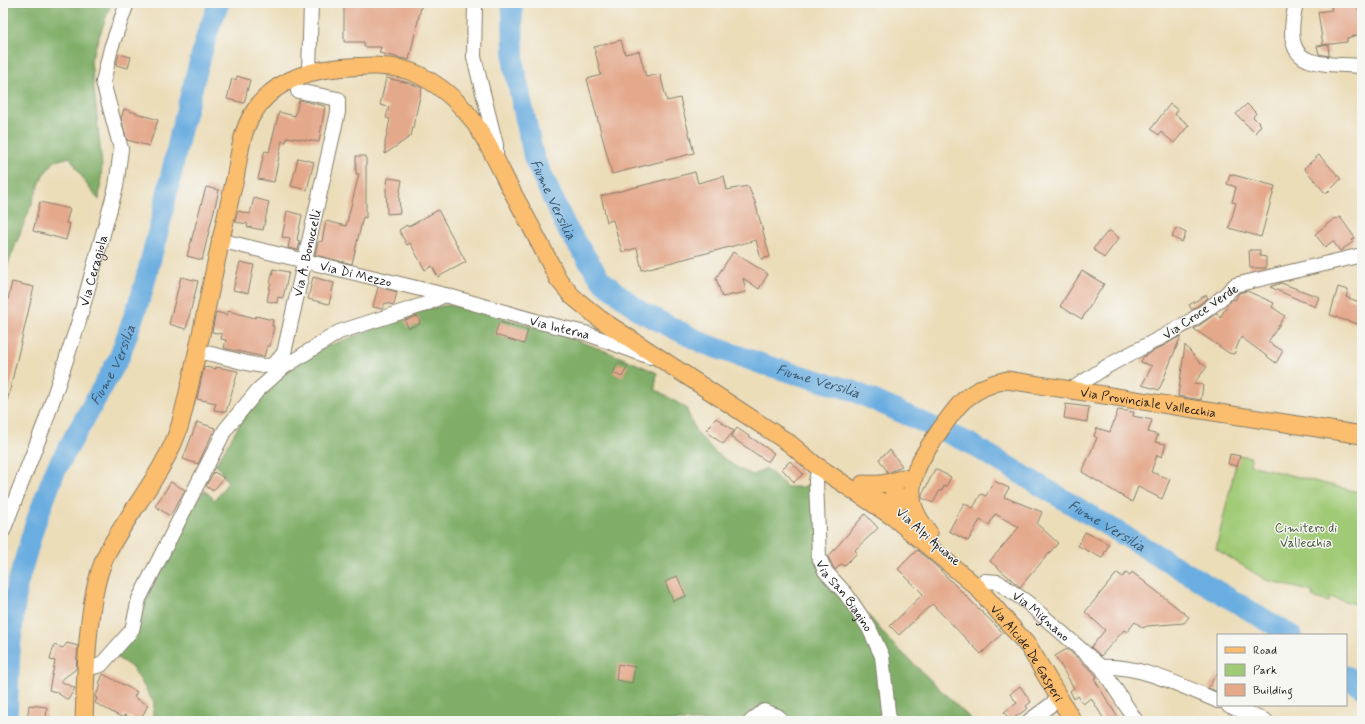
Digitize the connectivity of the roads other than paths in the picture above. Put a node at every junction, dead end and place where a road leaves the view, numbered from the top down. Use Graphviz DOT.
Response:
graph roads {
  1 [pos="127,3"];
  2 [pos="311,3"];
  3 [pos="475,3"];
  4 [pos="1296,3"];
  5 [pos="1362,66"];
  6 [pos="309,72"];
  7 [pos="298,91"];
  8 [pos="496,160"];
  9 [pos="220,240"];
  10 [pos="1361,257"];
  11 [pos="305,260"];
  12 [pos="445,295"];
  13 [pos="196,352"];
  14 [pos="672,366"];
  15 [pos="1072,389"];
  16 [pos="1362,435"];
  17 [pos="796,449"];
  18 [pos="920,463"];
  19 [pos="819,467"];
  20 [pos="894,482"];
  21 [pos="863,484"];
  22 [pos="912,494"];
  23 [pos="891,510"];
  24 [pos="3,531"];
  25 [pos="928,538"];
  26 [pos="977,587"];
  27 [pos="1102,667"];
  28 [pos="86,669"];
  29 [pos="1060,698"];
  30 [pos="1217,701"];
  31 [pos="1230,706"];
  32 [pos="84,721"];
  33 [pos="751,721"];
  34 [pos="781,721"];
  35 [pos="889,721"];
  36 [pos="1028,721"];
  37 [pos="1073,721"];
  38 [pos="1136,721"];
  39 [pos="1266,721"];
  1 -- 24 [label="street, Via Ceragiola"];
  2 -- 6 [label="street"];
  3 -- 8 [label="street"];
  4 -- 5 [label="street"];
  6 -- 8 [label="main road"];
  6 -- 9 [label="main road"];
  7 -- 11 [label="street, Via A. Bonuccelli"];
  8 -- 14 [label="main road"];
  9 -- 11 [label="street, Via Di Mezzo"];
  9 -- 13 [label="main road"];
  10 -- 15 [label="street, Via Croce Verde"];
  11 -- 12 [label="street, Via Di Mezzo"];
  11 -- 13 [label="street, Via A. Bonuccelli"];
  12 -- 14 [label="street, Via Interna"];
  12 -- 28 [label="street"];
  13 -- 28 [label="main road"];
  14 -- 17 [label="main road"];
  15 -- 16 [label="main road, Via Provinciale Vallecchia"];
  15 -- 18 [label="main road, Via Provinciale Vallecchia"];
  17 -- 19 [label="main road"];
  17 -- 21 [label="main road, Via Alpi Apuane"];
  18 -- 20 [label="main road"];
  18 -- 22 [label="main road"];
  19 -- 23 [label="main road"];
  19 -- 35 [label="street, Via San Biagino"];
  20 -- 21 [label="main road"];
  20 -- 23 [label="main road"];
  21 -- 23 [label="main road, Via Alpi Apuane"];
  22 -- 23 [label="main road"];
  22 -- 25 [label="main road"];
  23 -- 25 [label="main road, Via Alpi Apuane"];
  25 -- 26 [label="main road, Via Alpi Apuane"];
  26 -- 27 [label="street, Via Mignano"];
  26 -- 29 [label="main road, Via Alcide De Gasperi"];
  27 -- 30 [label="street"];
  27 -- 38 [label="street, Via Mignano"];
  28 -- 32 [label="main road"];
  29 -- 36 [label="street"];
  29 -- 37 [label="main road, Via Alcide De Gasperi"];
  31 -- 39 [label="street"];
  33 -- 34 [label="street"];
}
